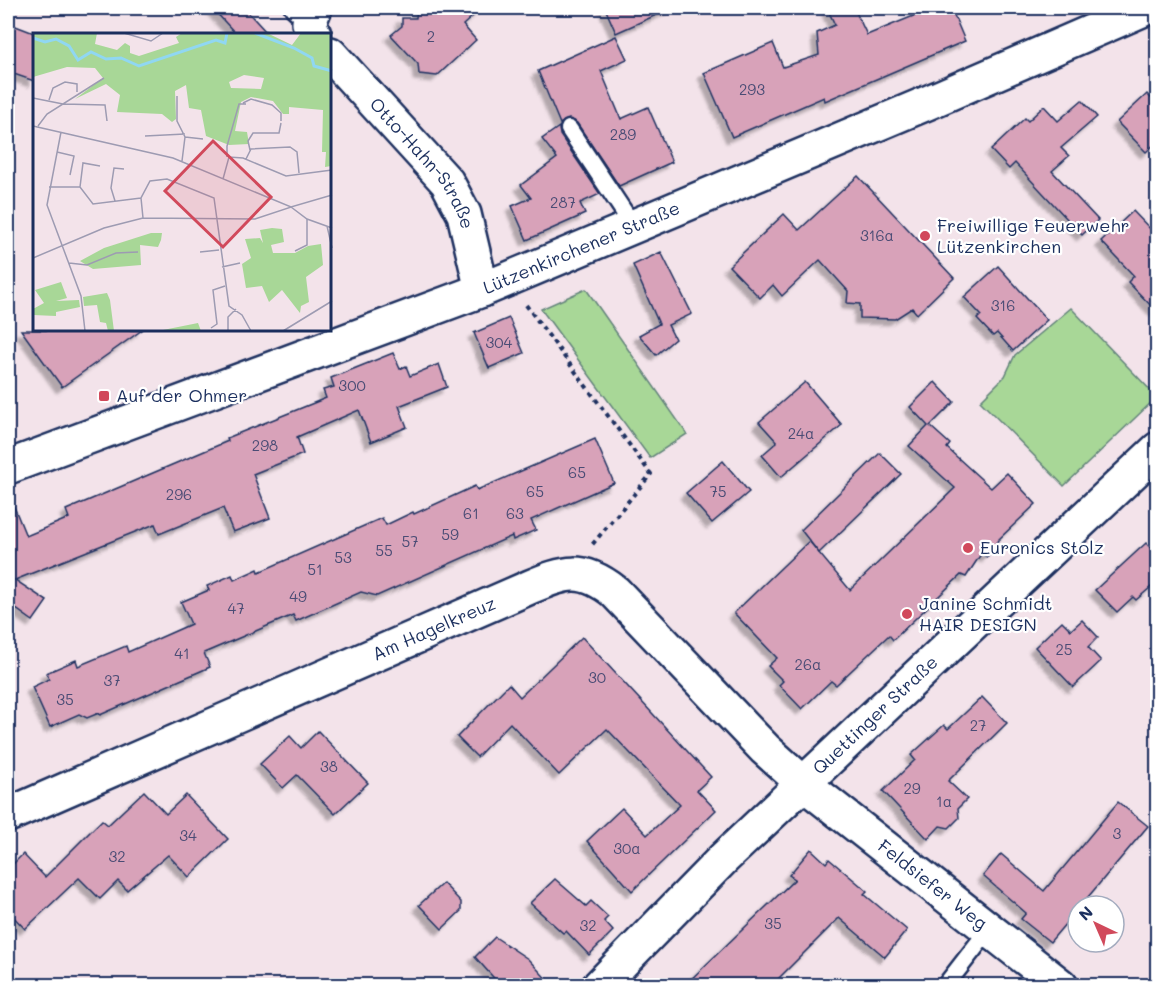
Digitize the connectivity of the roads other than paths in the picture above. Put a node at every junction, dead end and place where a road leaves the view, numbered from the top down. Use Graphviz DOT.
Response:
graph roads {
  1 [pos="1146,8"];
  2 [pos="332,56"];
  3 [pos="569,129"];
  4 [pos="633,226"];
  5 [pos="495,285"];
  6 [pos="1158,449"];
  7 [pos="8,467"];
  8 [pos="804,784"];
  9 [pos="8,816"];
  10 [pos="990,928"];
  11 [pos="599,986"];
  12 [pos="945,986"];
  13 [pos="1061,986"];
  1 -- 4 [label="street, Lützenkirchener Straße"];
  2 -- 5 [label="street, Otto-Hahn-Straße"];
  3 -- 4 [label="lane"];
  4 -- 5 [label="street, Lützenkirchener Straße"];
  5 -- 7 [label="street, Lützenkirchener Straße"];
  6 -- 8 [label="street, Quettinger Straße"];
  8 -- 9 [label="street, Am Hagelkreuz"];
  8 -- 10 [label="street, Feldsiefer Weg"];
  8 -- 11 [label="street, Quettinger Straße"];
  10 -- 12 [label="lane"];
  10 -- 13 [label="street, Feldsiefer Weg"];
}
